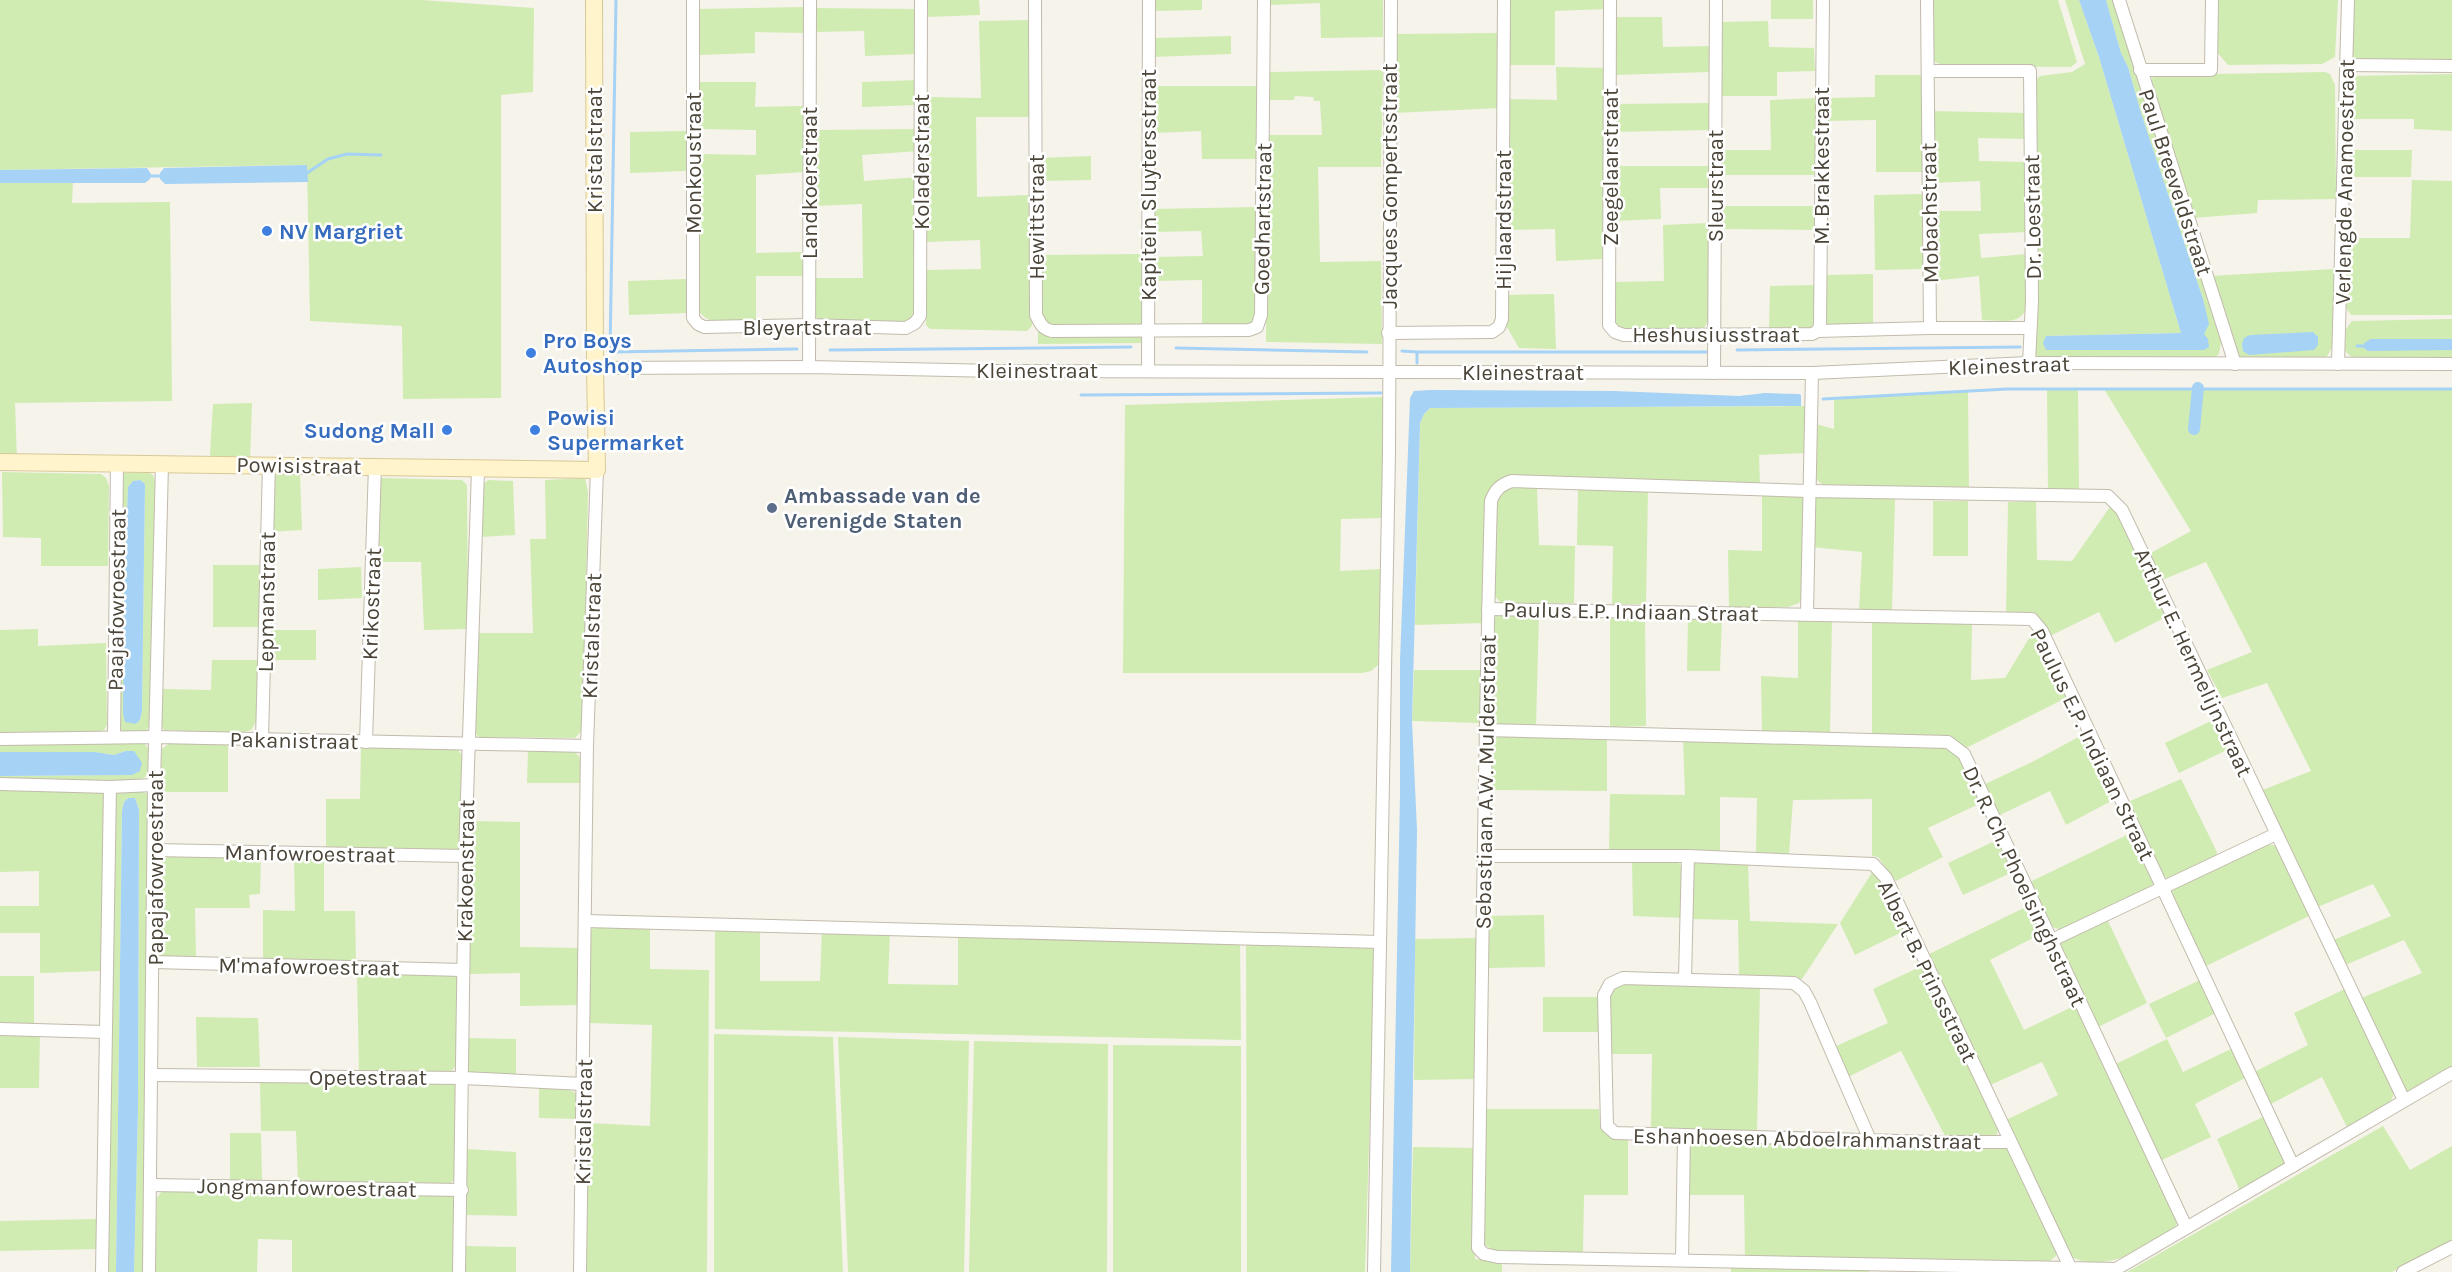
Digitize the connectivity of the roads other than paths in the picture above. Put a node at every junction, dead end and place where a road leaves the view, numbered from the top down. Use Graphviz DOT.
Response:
graph roads {
  1 [pos="594,0"];
  2 [pos="693,0"];
  3 [pos="810,0"];
  4 [pos="921,0"];
  5 [pos="1035,0"];
  6 [pos="1149,0"];
  7 [pos="1264,0"];
  8 [pos="1390,0"];
  9 [pos="1504,0"];
  10 [pos="1610,0"];
  11 [pos="1716,0"];
  12 [pos="1822,0"];
  13 [pos="1927,0"];
  14 [pos="2119,0"];
  15 [pos="2212,0"];
  16 [pos="2348,0"];
  17 [pos="2346,65"];
  18 [pos="2452,66"];
  19 [pos="2140,70"];
  20 [pos="1928,71"];
  21 [pos="915,323"];
  22 [pos="698,324"];
  23 [pos="809,325"];
  24 [pos="1930,327"];
  25 [pos="2029,328"];
  26 [pos="1148,329"];
  27 [pos="1818,331"];
  28 [pos="1615,332"];
  29 [pos="1388,333"];
  30 [pos="1714,334"];
  31 [pos="2029,363"];
  32 [pos="2235,364"];
  33 [pos="2338,364"];
  34 [pos="2452,364"];
  35 [pos="808,367"];
  36 [pos="595,368"];
  37 [pos="1148,370"];
  38 [pos="1390,372"];
  39 [pos="1714,373"];
  40 [pos="1812,373"];
  41 [pos="0,462"];
  42 [pos="117,463"];
  43 [pos="162,464"];
  44 [pos="269,464"];
  45 [pos="375,466"];
  46 [pos="478,470"];
  47 [pos="597,470"];
  48 [pos="1809,491"];
  49 [pos="1488,609"];
  50 [pos="1807,613"];
  51 [pos="1484,730"];
  52 [pos="114,737"];
  53 [pos="156,737"];
  54 [pos="0,739"];
  55 [pos="262,740"];
  56 [pos="366,742"];
  57 [pos="468,742"];
  58 [pos="587,746"];
  59 [pos="0,784"];
  60 [pos="154,785"];
  61 [pos="110,787"];
  62 [pos="2276,834"];
  63 [pos="155,850"];
  64 [pos="465,856"];
  65 [pos="1485,856"];
  66 [pos="1688,856"];
  67 [pos="2162,888"];
  68 [pos="586,921"];
  69 [pos="2050,941"];
  70 [pos="1380,942"];
  71 [pos="154,962"];
  72 [pos="463,970"];
  73 [pos="1685,979"];
  74 [pos="0,1029"];
  75 [pos="105,1032"];
  76 [pos="2452,1073"];
  77 [pos="152,1075"];
  78 [pos="463,1078"];
  79 [pos="583,1084"];
  80 [pos="2404,1100"];
  81 [pos="1684,1135"];
  82 [pos="1870,1140"];
  83 [pos="2010,1142"];
  84 [pos="2293,1166"];
  85 [pos="151,1185"];
  86 [pos="462,1190"];
  87 [pos="2186,1227"];
  88 [pos="2452,1247"];
  89 [pos="1682,1259"];
  90 [pos="2070,1267"];
  91 [pos="102,1272"];
  92 [pos="149,1272"];
  93 [pos="459,1272"];
  94 [pos="580,1272"];
  95 [pos="1374,1272"];
  96 [pos="2403,1272"];
  1 -- 36 [label="street, Kristalstraat"];
  2 -- 22 [label="street, Monkoustraat"];
  3 -- 23 [label="street, Landkoerstraat"];
  4 -- 21 [label="street, Koladerstraat"];
  5 -- 26 [label="street, Hewittstraat"];
  6 -- 26 [label="street, Kapitein Sluytersstraat"];
  7 -- 26 [label="street, Goedhartstraat"];
  8 -- 29 [label="street, Jacques Gompertsstraat"];
  9 -- 29 [label="street, Hijlaardstraat"];
  10 -- 28 [label="street, Zeegelaarstraat"];
  11 -- 30 [label="street, Sleurstraat"];
  12 -- 27 [label="street, M. Brakkestraat"];
  13 -- 20 [label="street, Mobachstraat"];
  14 -- 19 [label="street, Paul Breeveldstraat"];
  15 -- 19 [label="street"];
  16 -- 17 [label="street, Verlengde Anamoestraat"];
  17 -- 18 [label="street"];
  17 -- 33 [label="street, Verlengde Anamoestraat"];
  19 -- 32 [label="street, Paul Breeveldstraat"];
  20 -- 24 [label="street, Mobachstraat"];
  20 -- 25 [label="street, Dr. Loestraat"];
  21 -- 23 [label="street, Bleyertstraat"];
  22 -- 23 [label="street, Bleyertstraat"];
  23 -- 35 [label="street, Landkoerstraat"];
  24 -- 25 [label="street"];
  24 -- 27 [label="street, Heshusiusstraat"];
  25 -- 31 [label="street, Dr. Loestraat"];
  26 -- 37 [label="street, Kapitein Sluytersstraat"];
  27 -- 30 [label="street, Heshusiusstraat"];
  28 -- 30 [label="street, Heshusiusstraat"];
  29 -- 38 [label="street, Jacques Gompertsstraat"];
  30 -- 39 [label="street, Sleurstraat"];
  31 -- 32 [label="street, Kleinestraat"];
  31 -- 40 [label="street, Kleinestraat"];
  32 -- 33 [label="street, Kleinestraat"];
  33 -- 34 [label="street, Kleinestraat"];
  35 -- 36 [label="street, Kleinestraat"];
  35 -- 37 [label="street, Kleinestraat"];
  36 -- 47 [label="street, Kristalstraat"];
  37 -- 38 [label="street, Kleinestraat"];
  38 -- 39 [label="street, Kleinestraat"];
  38 -- 70 [label="street, Jacques Gompertsstraat"];
  39 -- 40 [label="street, Kleinestraat"];
  40 -- 48 [label="street"];
  41 -- 42 [label="street, Powisistraat"];
  42 -- 43 [label="street, Powisistraat"];
  42 -- 52 [label="street, Paajafowroestraat"];
  43 -- 44 [label="street, Powisistraat"];
  43 -- 53 [label="street, Papajafowroestraat"];
  44 -- 45 [label="street, Powisistraat"];
  44 -- 55 [label="street, Lepmanstraat"];
  45 -- 46 [label="street, Powisistraat"];
  45 -- 56 [label="street, Krikostraat"];
  46 -- 47 [label="street, Powisistraat"];
  46 -- 57 [label="street, Krakoenstraat"];
  47 -- 58 [label="street, Kristalstraat"];
  48 -- 49 [label="street, Sebastiaan A.W. Mulderstraat"];
  48 -- 50 [label="street"];
  48 -- 62 [label="street, Arthur E. Hermelijnstraat"];
  49 -- 50 [label="street, Paulus E.P. Indiaan Straat"];
  49 -- 51 [label="street, Sebastiaan A.W. Mulderstraat"];
  50 -- 67 [label="street, Paulus E.P. Indiaan Straat"];
  51 -- 65 [label="street, Sebastiaan A.W. Mulderstraat"];
  51 -- 69 [label="street, Dr. R. Ch. Phoelsinghstraat"];
  52 -- 53 [label="street, Pakanistraat"];
  52 -- 54 [label="street, Pakanistraat"];
  53 -- 55 [label="street, Pakanistraat"];
  53 -- 60 [label="street, Papajafowroestraat"];
  55 -- 56 [label="street, Pakanistraat"];
  56 -- 57 [label="street, Pakanistraat"];
  57 -- 58 [label="street, Pakanistraat"];
  57 -- 64 [label="street, Krakoenstraat"];
  58 -- 68 [label="street, Kristalstraat"];
  59 -- 61 [label="street"];
  60 -- 61 [label="street"];
  60 -- 63 [label="street, Papajafowroestraat"];
  61 -- 75 [label="street, Papajafowroestraat"];
  62 -- 67 [label="street"];
  62 -- 80 [label="street, Arthur E. Hermelijnstraat"];
  63 -- 64 [label="street, Manfowroestraat"];
  63 -- 71 [label="street, Papajafowroestraat"];
  64 -- 72 [label="street, Krakoenstraat"];
  65 -- 66 [label="street, Albert B. Prinsstraat"];
  65 -- 89 [label="street, Sebastiaan A.W. Mulderstraat"];
  66 -- 73 [label="street"];
  66 -- 83 [label="street, Albert B. Prinsstraat"];
  67 -- 69 [label="street"];
  67 -- 84 [label="street, Paulus E.P. Indiaan Straat"];
  68 -- 70 [label="street"];
  68 -- 79 [label="street, Kristalstraat"];
  69 -- 87 [label="street, Dr. R. Ch. Phoelsinghstraat"];
  70 -- 95 [label="street, Jacques Gompertsstraat"];
  71 -- 72 [label="street, M'mafowroestraat"];
  71 -- 77 [label="street, Papajafowroestraat"];
  72 -- 78 [label="street, Krakoenstraat"];
  73 -- 81 [label="street, Eshanhoesen Abdoelrahmanstraat"];
  73 -- 82 [label="street"];
  74 -- 75 [label="street"];
  75 -- 91 [label="street, Papajafowroestraat"];
  76 -- 80 [label="street"];
  77 -- 78 [label="street, Opetestraat"];
  77 -- 85 [label="street, Papajafowroestraat"];
  78 -- 79 [label="street, Opetestraat"];
  78 -- 86 [label="street, Krakoenstraat"];
  79 -- 94 [label="street, Kristalstraat"];
  80 -- 84 [label="street"];
  81 -- 82 [label="street, Eshanhoesen Abdoelrahmanstraat"];
  81 -- 89 [label="street"];
  82 -- 83 [label="street, Eshanhoesen Abdoelrahmanstraat"];
  83 -- 90 [label="street, Albert B. Prinsstraat"];
  84 -- 87 [label="street"];
  85 -- 86 [label="street, Jongmanfowroestraat"];
  85 -- 92 [label="street, Papajafowroestraat"];
  86 -- 93 [label="street, Krakoenstraat"];
  87 -- 90 [label="street"];
  88 -- 96 [label="street"];
  89 -- 90 [label="street"];
}
